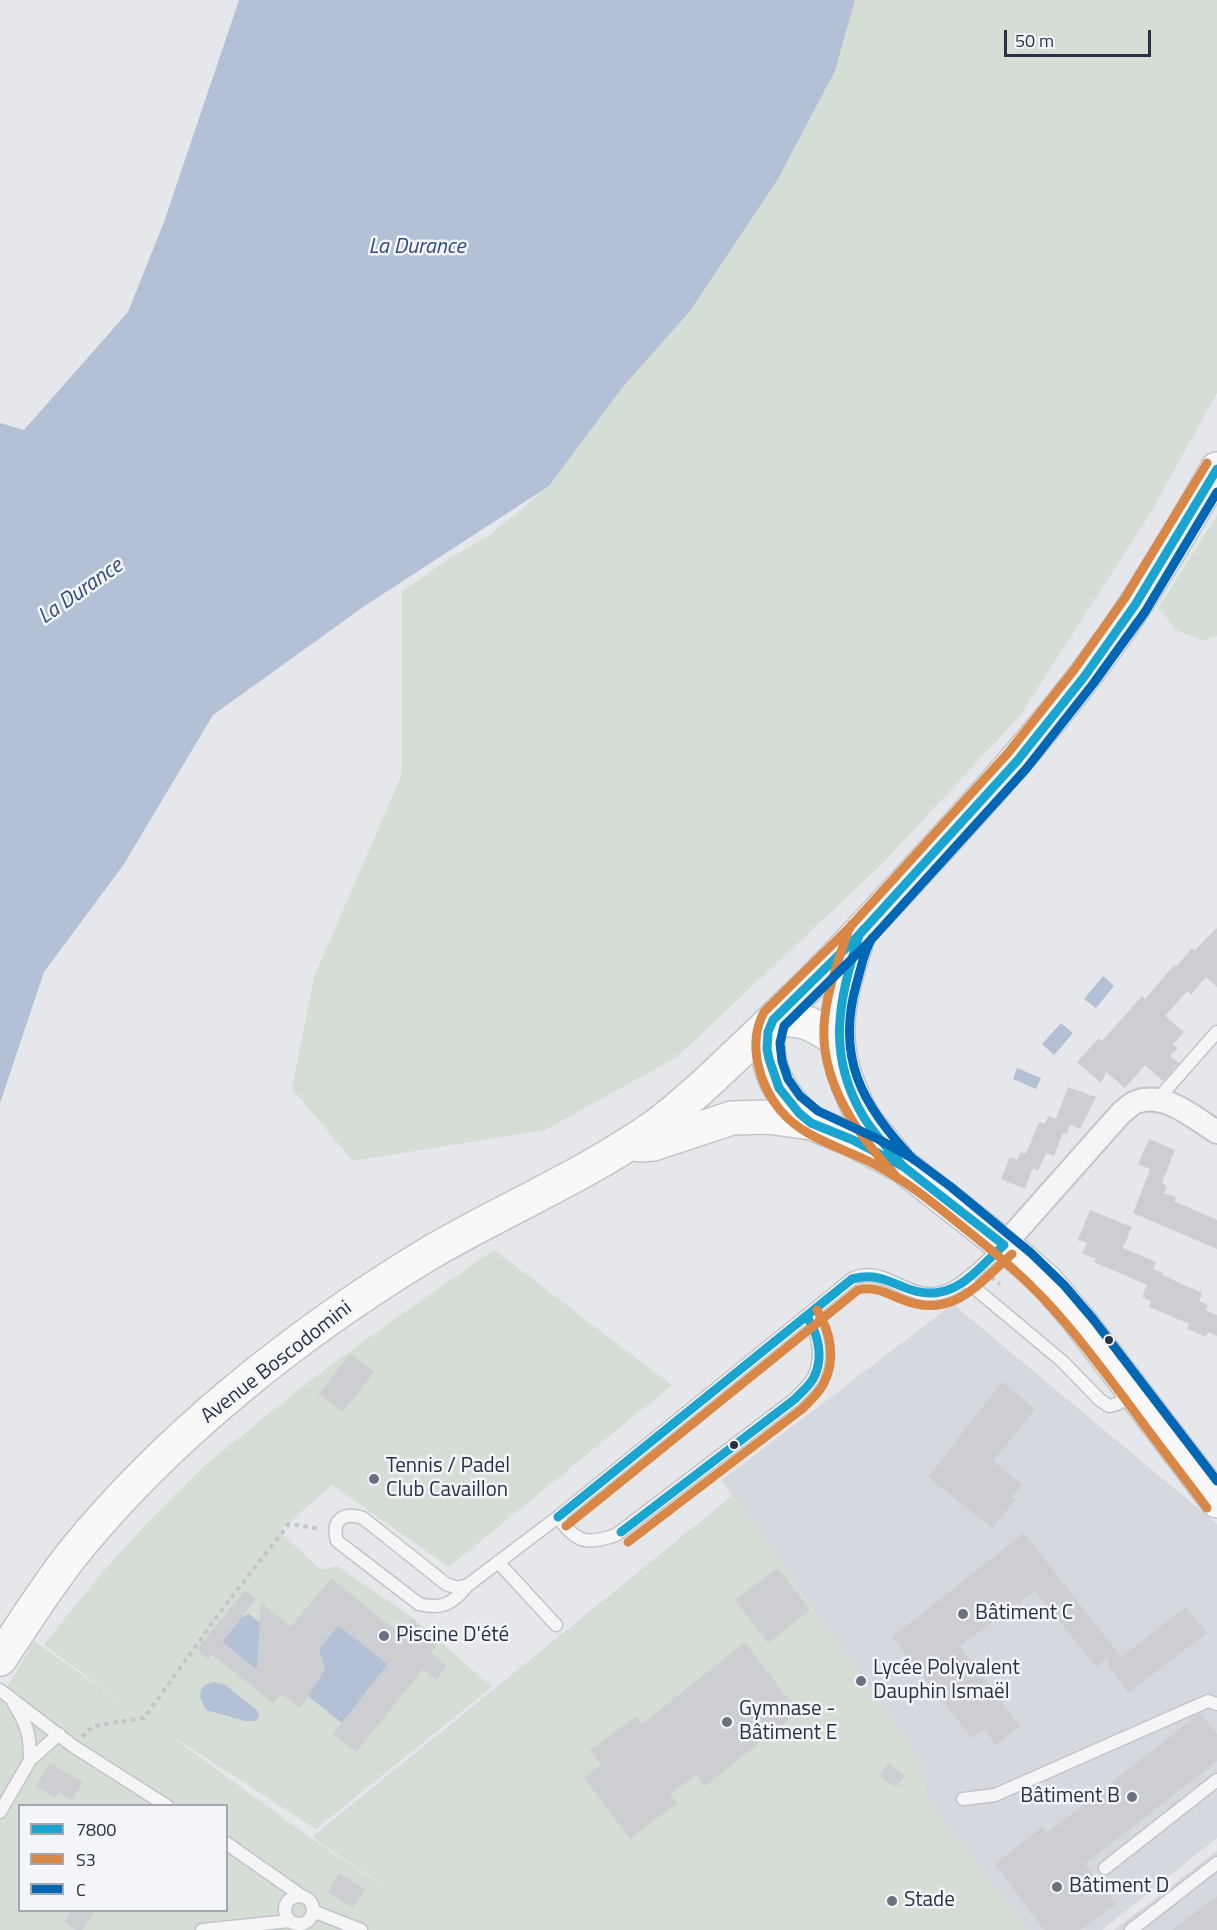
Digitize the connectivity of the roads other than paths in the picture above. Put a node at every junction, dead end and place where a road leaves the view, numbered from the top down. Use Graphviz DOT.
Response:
graph roads {
  1 [pos="1217,469"];
  2 [pos="859,935"];
  3 [pos="773,1020"];
  4 [pos="1217,1032"];
  5 [pos="836,1039"];
  6 [pos="1157,1100"];
  7 [pos="811,1123"];
  8 [pos="1217,1132"];
  9 [pos="624,1148"];
  10 [pos="904,1167"];
  11 [pos="1004,1245"];
  12 [pos="965,1280"];
  13 [pos="807,1317"];
  14 [pos="1135,1393"];
  15 [pos="1217,1501"];
  16 [pos="558,1517"];
  17 [pos="498,1562"];
  18 [pos="468,1585"];
  19 [pos="556,1625"];
  20 [pos="0,1659"];
  21 [pos="0,1690"];
  22 [pos="10,1698"];
  23 [pos="1217,1704"];
  24 [pos="59,1734"];
  25 [pos="30,1760"];
  26 [pos="1217,1780"];
  27 [pos="963,1799"];
  28 [pos="164,1804"];
  29 [pos="0,1812"];
  30 [pos="228,1844"];
  31 [pos="1217,1863"];
  32 [pos="1105,1868"];
  33 [pos="303,1897"];
  34 [pos="313,1911"];
  35 [pos="290,1921"];
  36 [pos="202,1930"];
  37 [pos="361,1930"];
  38 [pos="1131,1930"];
  1 -- 2 [label="main road"];
  2 -- 3 [label="main road"];
  2 -- 5 [label="main road"];
  3 -- 5 [label="main road"];
  3 -- 7 [label="main road"];
  3 -- 9 [label="main road"];
  4 -- 6 [label="lane"];
  5 -- 10 [label="main road"];
  6 -- 8 [label="street"];
  6 -- 11 [label="street"];
  7 -- 9 [label="main road"];
  7 -- 10 [label="main road"];
  9 -- 20 [label="main road, Avenue Boscodomini"];
  10 -- 11 [label="main road"];
  11 -- 12 [label="lane"];
  11 -- 14 [label="main road"];
  12 -- 13 [label="lane"];
  12 -- 14 [label="lane"];
  13 -- 16 [label="lane"];
  13 -- 16 [label="lane"];
  14 -- 15 [label="main road"];
  16 -- 17 [label="lane"];
  17 -- 18 [label="lane"];
  17 -- 19 [label="lane"];
  18 -- 18 [label="lane"];
  21 -- 22 [label="lane"];
  22 -- 24 [label="lane"];
  22 -- 25 [label="lane"];
  23 -- 27 [label="lane"];
  24 -- 25 [label="lane"];
  24 -- 28 [label="lane"];
  25 -- 29 [label="lane"];
  26 -- 32 [label="lane"];
  30 -- 33 [label="lane"];
  31 -- 38 [label="lane"];
  33 -- 34 [label="lane"];
  33 -- 35 [label="lane"];
  34 -- 35 [label="lane"];
  34 -- 37 [label="lane"];
  35 -- 36 [label="lane"];
}
